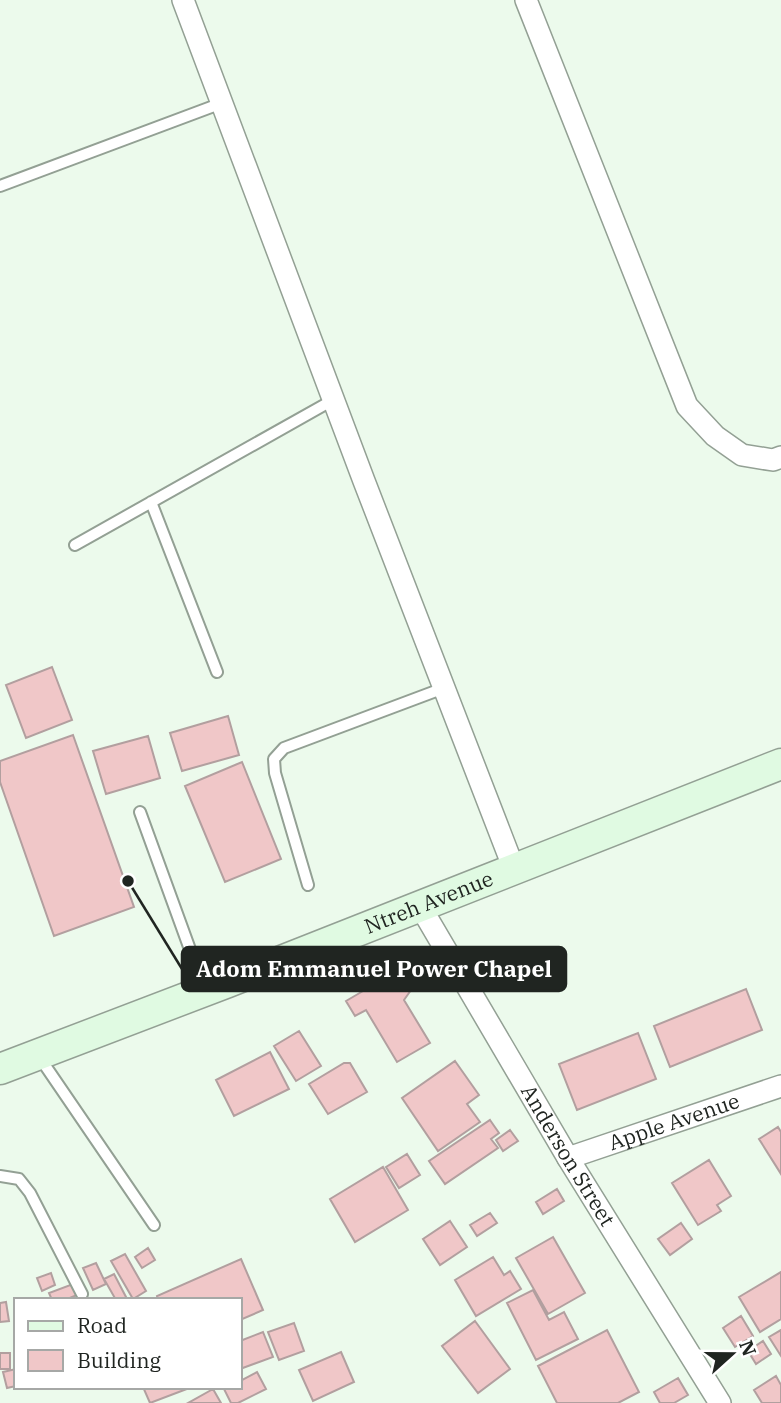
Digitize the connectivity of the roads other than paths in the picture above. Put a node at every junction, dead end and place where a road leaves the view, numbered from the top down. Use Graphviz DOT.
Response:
graph roads {
  1 [pos="183,0"];
  2 [pos="526,0"];
  3 [pos="222,103"];
  4 [pos="0,186"];
  5 [pos="333,400"];
  6 [pos="781,457"];
  7 [pos="151,502"];
  8 [pos="75,545"];
  9 [pos="217,672"];
  10 [pos="444,688"];
  11 [pos="781,764"];
  12 [pos="140,812"];
  13 [pos="514,869"];
  14 [pos="308,885"];
  15 [pos="420,906"];
  16 [pos="205,991"];
  17 [pos="38,1055"];
  18 [pos="0,1069"];
  19 [pos="781,1086"];
  20 [pos="568,1158"];
  21 [pos="0,1176"];
  22 [pos="154,1225"];
  23 [pos="82,1294"];
  24 [pos="720,1403"];
  1 -- 3 [label="street"];
  2 -- 6 [label="street"];
  3 -- 4 [label="lane"];
  3 -- 5 [label="street"];
  5 -- 7 [label="lane"];
  5 -- 10 [label="street"];
  7 -- 8 [label="lane"];
  7 -- 9 [label="lane"];
  10 -- 13 [label="street"];
  10 -- 14 [label="lane"];
  11 -- 13 [label="street, Ntreh Avenue"];
  12 -- 16 [label="lane"];
  13 -- 15 [label="street, Ntreh Avenue"];
  15 -- 16 [label="street, Ntreh Avenue"];
  15 -- 20 [label="street, Anderson Street"];
  16 -- 17 [label="street, Ntreh Avenue"];
  17 -- 18 [label="street, Ntreh Avenue"];
  17 -- 22 [label="lane"];
  19 -- 20 [label="street, Apple Avenue"];
  20 -- 24 [label="street, Anderson Street"];
  21 -- 23 [label="lane"];
}
